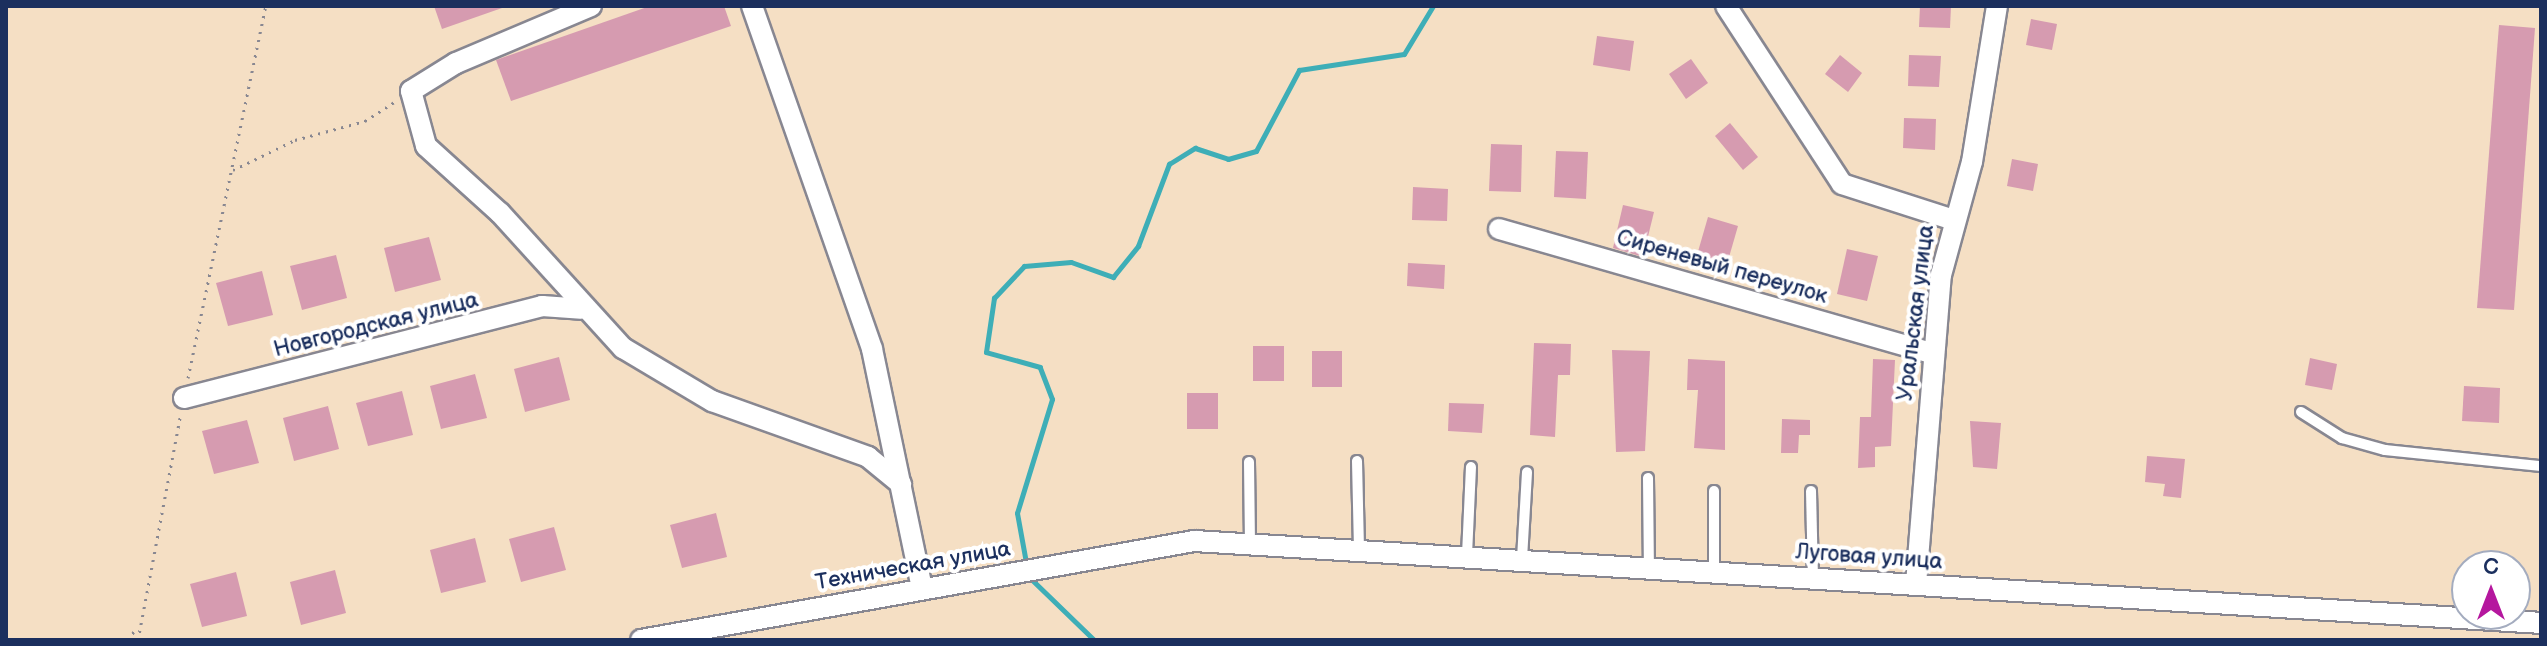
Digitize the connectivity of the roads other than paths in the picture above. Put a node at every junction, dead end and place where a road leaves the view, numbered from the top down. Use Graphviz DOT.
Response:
graph roads {
  1 [pos="591,6"];
  2 [pos="752,6"];
  3 [pos="1726,6"];
  4 [pos="1997,6"];
  5 [pos="1951,219"];
  6 [pos="1499,229"];
  7 [pos="581,309"];
  8 [pos="1932,353"];
  9 [pos="184,398"];
  10 [pos="2301,412"];
  11 [pos="1357,461"];
  12 [pos="1249,462"];
  13 [pos="2541,466"];
  14 [pos="1471,467"];
  15 [pos="1527,472"];
  16 [pos="1648,478"];
  17 [pos="901,484"];
  18 [pos="1714,491"];
  19 [pos="1811,491"];
  20 [pos="1194,541"];
  21 [pos="1250,543"];
  22 [pos="1359,549"];
  23 [pos="1467,555"];
  24 [pos="1522,559"];
  25 [pos="1649,567"];
  26 [pos="1714,571"];
  27 [pos="1813,577"];
  28 [pos="1916,584"];
  29 [pos="922,588"];
  30 [pos="2541,623"];
  31 [pos="641,640"];
  1 -- 7 [label="street"];
  2 -- 17 [label="street"];
  3 -- 5 [label="street"];
  4 -- 5 [label="street, Уральская улица"];
  5 -- 8 [label="street, Уральская улица"];
  6 -- 8 [label="street, Сиреневый переулок"];
  7 -- 9 [label="street, Новгородская улица"];
  7 -- 17 [label="street"];
  8 -- 28 [label="street, Уральская улица"];
  10 -- 13 [label="lane"];
  11 -- 22 [label="lane"];
  12 -- 21 [label="lane"];
  14 -- 23 [label="lane"];
  15 -- 24 [label="lane"];
  16 -- 25 [label="lane"];
  17 -- 29 [label="street"];
  18 -- 26 [label="lane"];
  19 -- 27 [label="lane"];
  20 -- 21 [label="street, Луговая улица"];
  20 -- 29 [label="street, Техническая улица"];
  21 -- 22 [label="street, Луговая улица"];
  22 -- 23 [label="street, Луговая улица"];
  23 -- 24 [label="street, Луговая улица"];
  24 -- 25 [label="street, Луговая улица"];
  25 -- 26 [label="street, Луговая улица"];
  26 -- 27 [label="street, Луговая улица"];
  27 -- 28 [label="street, Луговая улица"];
  28 -- 30 [label="street, Луговая улица"];
  29 -- 31 [label="street, Техническая улица"];
}
